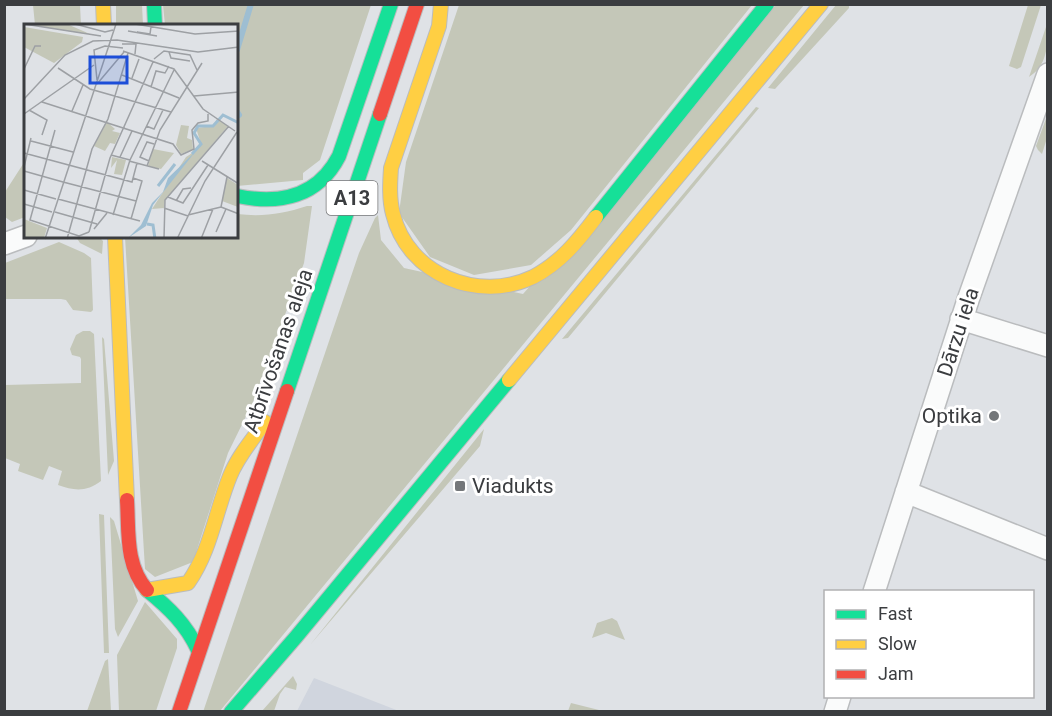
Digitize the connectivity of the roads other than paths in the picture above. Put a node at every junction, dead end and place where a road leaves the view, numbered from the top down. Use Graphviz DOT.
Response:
graph roads {
  1 [pos="103,4"];
  2 [pos="154,4"];
  3 [pos="391,4"];
  4 [pos="417,4"];
  5 [pos="441,4"];
  6 [pos="767,4"];
  7 [pos="821,4"];
  8 [pos="104,24"];
  9 [pos="156,24"];
  10 [pos="1047,74"];
  11 [pos="238,196"];
  12 [pos="24,237"];
  13 [pos="115,238"];
  14 [pos="4,244"];
  15 [pos="961,319"];
  16 [pos="1047,346"];
  17 [pos="287,391"];
  18 [pos="906,492"];
  19 [pos="1047,549"];
  20 [pos="147,590"];
  21 [pos="874,590"];
  22 [pos="198,650"];
  23 [pos="179,711"];
  24 [pos="231,711"];
  1 -- 8 [label="main road"];
  2 -- 9 [label="main road"];
  3 -- 11 [label="main road"];
  4 -- 17 [label="main road, Atbrīvošanas aleja / A13"];
  5 -- 6 [label="main road"];
  7 -- 24 [label="main road"];
  10 -- 15 [label="street, Dārzu iela"];
  12 -- 14 [label="street"];
  13 -- 20 [label="main road"];
  15 -- 16 [label="street"];
  15 -- 18 [label="street, Dārzu iela"];
  17 -- 20 [label="main road"];
  17 -- 22 [label="main road, Atbrīvošanas aleja / A13"];
  18 -- 19 [label="street"];
  18 -- 21 [label="street, Dārzu iela"];
  20 -- 22 [label="main road"];
  22 -- 23 [label="main road, Atbrīvošanas aleja / A13"];
}
